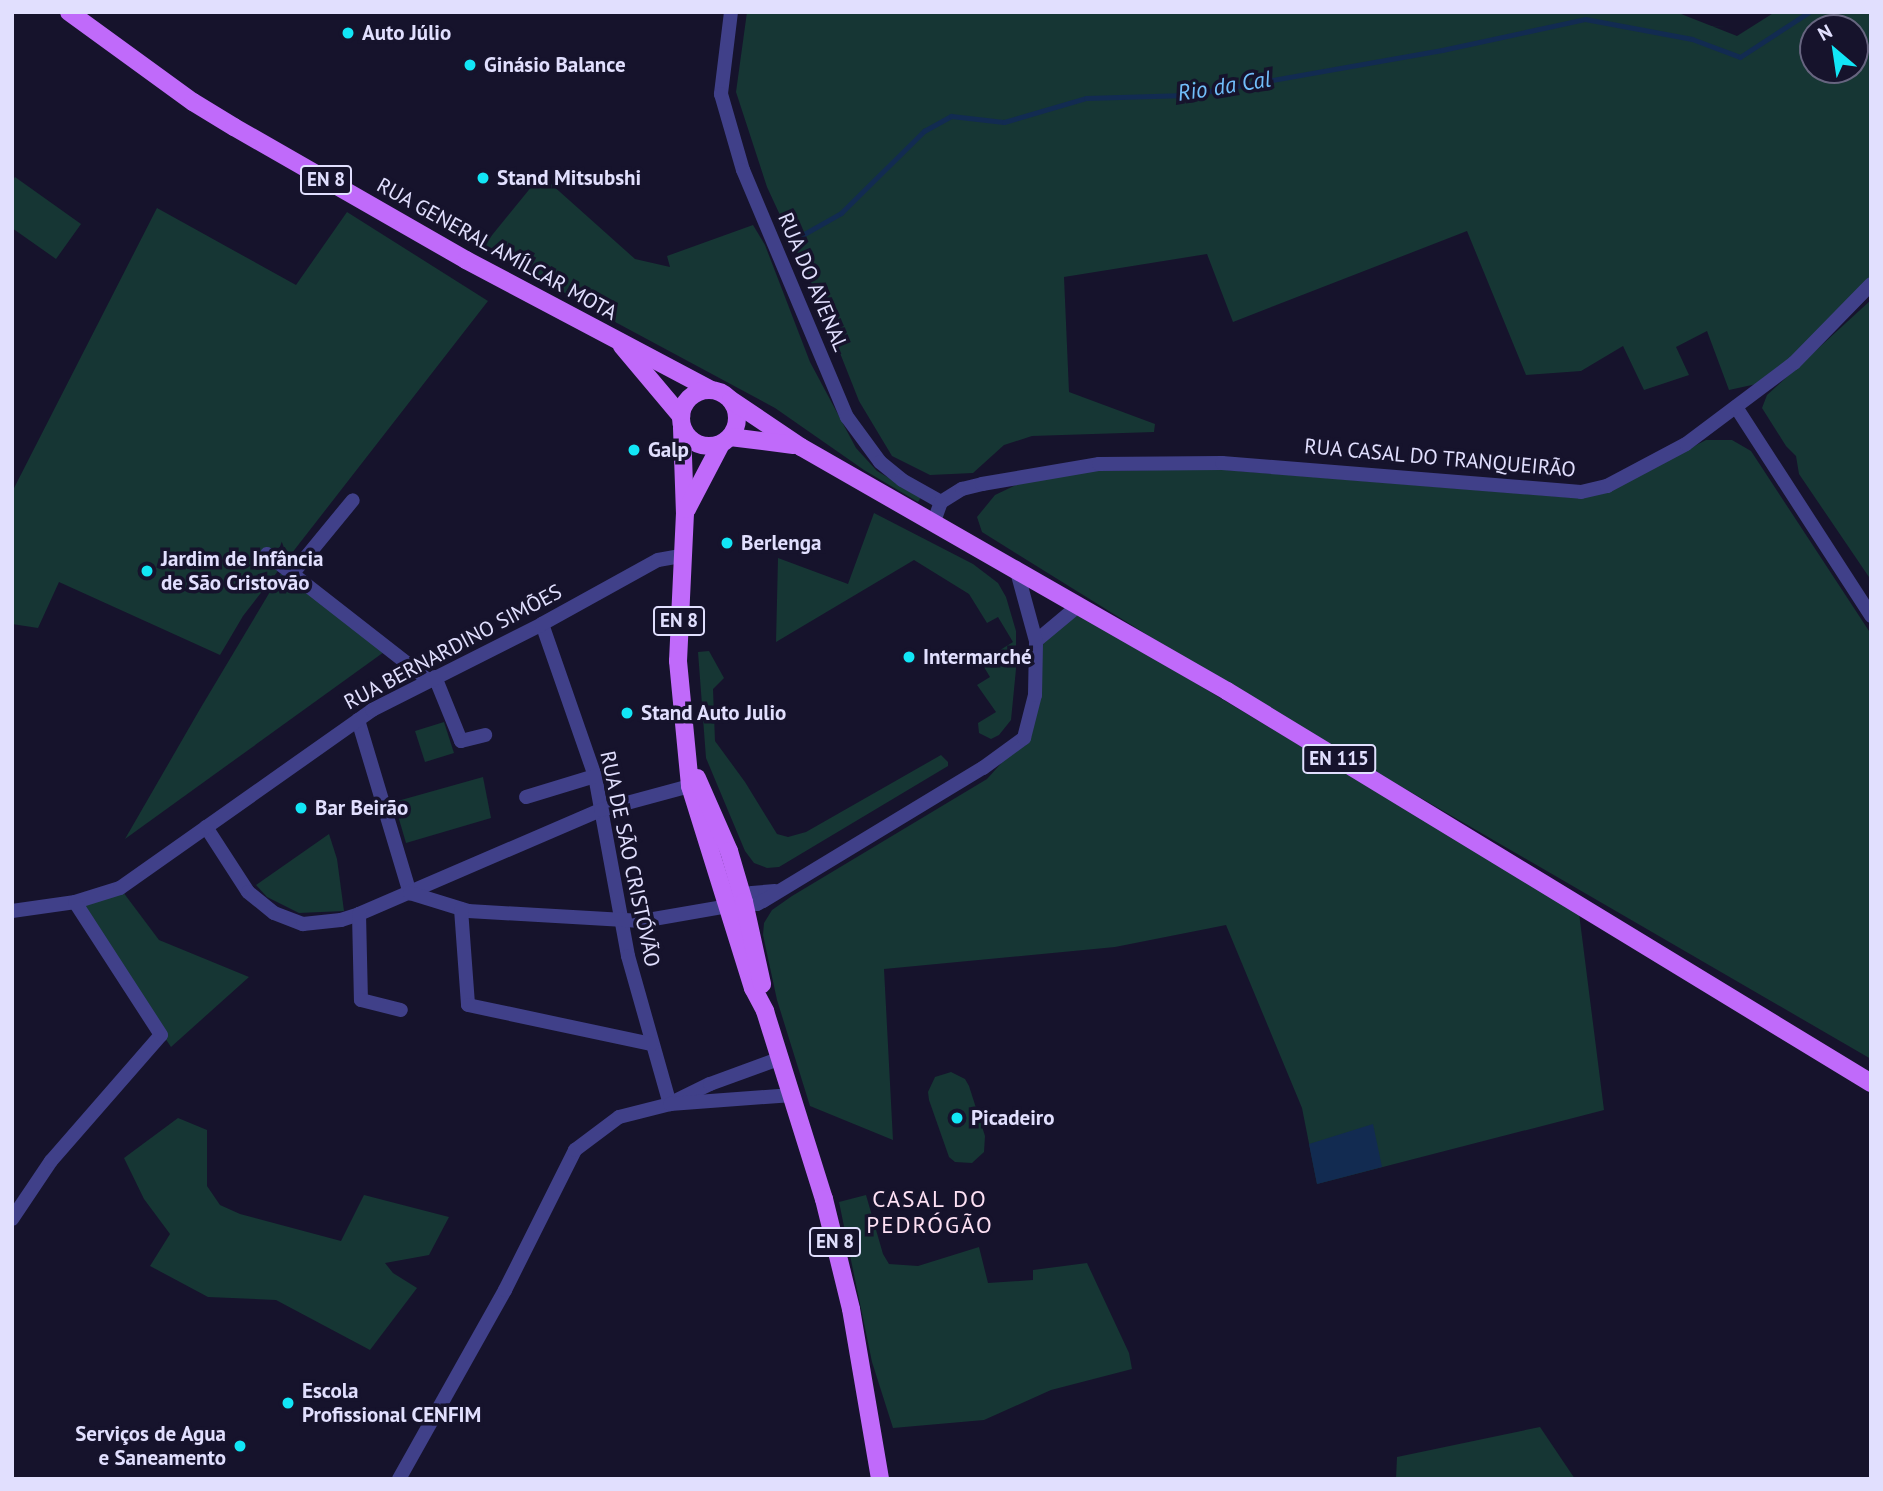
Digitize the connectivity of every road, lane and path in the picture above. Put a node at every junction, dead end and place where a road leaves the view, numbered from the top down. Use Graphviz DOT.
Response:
graph roads {
  1 [pos="69,12"];
  2 [pos="731,12"];
  3 [pos="1871,284"];
  4 [pos="620,343"];
  5 [pos="712,390"];
  6 [pos="731,400"];
  7 [pos="1736,407"];
  8 [pos="681,422"];
  9 [pos="726,440"];
  10 [pos="801,447"];
  11 [pos="353,500"];
  12 [pos="942,502"];
  13 [pos="685,513"];
  14 [pos="933,524"];
  15 [pos="267,554"];
  16 [pos="681,556"];
  17 [pos="1016,568"];
  18 [pos="293,573"];
  19 [pos="1079,605"];
  20 [pos="1871,616"];
  21 [pos="542,624"];
  22 [pos="1036,642"];
  23 [pos="432,679"];
  24 [pos="358,720"];
  25 [pos="485,735"];
  26 [pos="595,776"];
  27 [pos="690,778"];
  28 [pos="526,797"];
  29 [pos="601,810"];
  30 [pos="206,827"];
  31 [pos="410,893"];
  32 [pos="75,902"];
  33 [pos="736,904"];
  34 [pos="461,909"];
  35 [pos="12,911"];
  36 [pos="359,914"];
  37 [pos="620,918"];
  38 [pos="401,1010"];
  39 [pos="652,1044"];
  40 [pos="780,1058"];
  41 [pos="1871,1083"];
  42 [pos="793,1095"];
  43 [pos="670,1104"];
  44 [pos="12,1219"];
  45 [pos="399,1479"];
  46 [pos="880,1479"];
  1 -- 4 [label="main road, RUA GENERAL AMÍLCAR MOTA / EN 8"];
  2 -- 12 [label="street, RUA DO AVENAL"];
  3 -- 7 [label="street, RUA CASAL DO TRANQUEIRÃO"];
  4 -- 5 [label="main road, RUA GENERAL AMÍLCAR MOTA / EN 8"];
  4 -- 8 [label="main road, RUA GENERAL AMÍLCAR MOTA / EN 8"];
  5 -- 6 [label="main road, EN 8"];
  5 -- 8 [label="main road"];
  6 -- 9 [label="main road, EN 8"];
  6 -- 10 [label="main road, EN 115"];
  7 -- 12 [label="street, RUA CASAL DO TRANQUEIRÃO"];
  7 -- 20 [label="street"];
  8 -- 9 [label="main road, EN 8"];
  8 -- 13 [label="main road, EN 8"];
  9 -- 10 [label="main road, EN 115"];
  9 -- 13 [label="main road, EN 8"];
  10 -- 14 [label="main road, EN 115"];
  11 -- 18 [label="street"];
  12 -- 14 [label="street"];
  13 -- 16 [label="main road, EN 8"];
  14 -- 17 [label="main road, EN 115"];
  15 -- 18 [label="street"];
  16 -- 21 [label="street, RUA BERNARDINO SIMÕES"];
  16 -- 27 [label="main road, EN 8"];
  17 -- 19 [label="main road, EN 115"];
  17 -- 22 [label="street"];
  18 -- 23 [label="street"];
  19 -- 22 [label="street"];
  19 -- 41 [label="main road, EN 115"];
  21 -- 23 [label="street, RUA BERNARDINO SIMÕES"];
  21 -- 26 [label="street, RUA DE SÃO CRISTÓVÃO"];
  22 -- 33 [label="street"];
  23 -- 24 [label="street, RUA BERNARDINO SIMÕES"];
  23 -- 25 [label="street"];
  24 -- 30 [label="street, RUA BERNARDINO SIMÕES"];
  24 -- 31 [label="street"];
  26 -- 28 [label="street"];
  26 -- 29 [label="street, RUA DE SÃO CRISTÓVÃO"];
  27 -- 29 [label="street"];
  27 -- 33 [label="main road, EN 8"];
  29 -- 31 [label="street"];
  29 -- 37 [label="street, RUA DE SÃO CRISTÓVÃO"];
  30 -- 32 [label="street, RUA BERNARDINO SIMÕES"];
  30 -- 36 [label="street"];
  31 -- 34 [label="street"];
  31 -- 36 [label="street"];
  32 -- 35 [label="street, RUA BERNARDINO SIMÕES"];
  32 -- 44 [label="street"];
  33 -- 37 [label="street"];
  33 -- 40 [label="main road, EN 8"];
  34 -- 37 [label="street"];
  34 -- 39 [label="street"];
  36 -- 38 [label="street"];
  37 -- 39 [label="street, RUA DE SÃO CRISTÓVÃO"];
  39 -- 43 [label="street, RUA DE SÃO CRISTÓVÃO"];
  40 -- 42 [label="main road, EN 8"];
  40 -- 43 [label="street"];
  42 -- 43 [label="street"];
  42 -- 46 [label="main road, EN 8"];
  43 -- 45 [label="street"];
}
